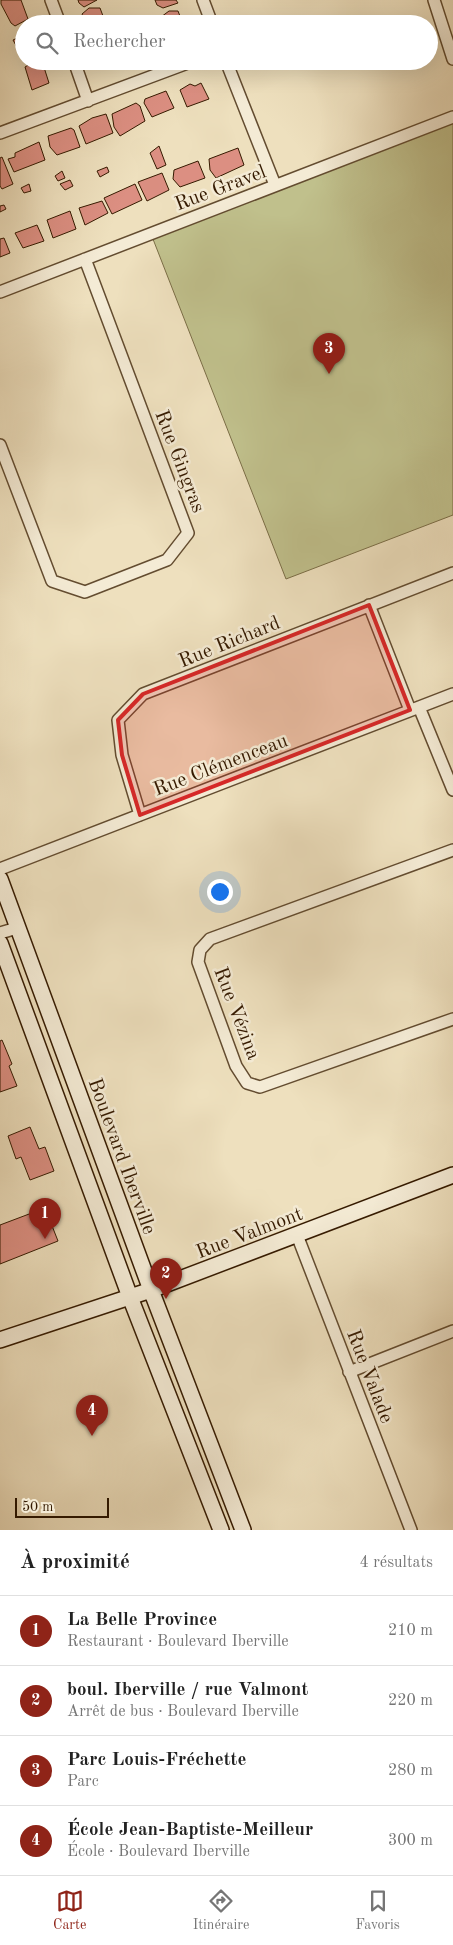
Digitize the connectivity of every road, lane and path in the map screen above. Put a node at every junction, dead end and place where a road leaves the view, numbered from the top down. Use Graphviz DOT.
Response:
graph roads {
  1 [pos="51,0"];
  2 [pos="203,0"];
  3 [pos="434,0"];
  4 [pos="57,15"];
  5 [pos="209,15"];
  6 [pos="453,60"];
  7 [pos="77,70"];
  8 [pos="169,70"];
  9 [pos="230,70"];
  10 [pos="88,101"];
  11 [pos="453,117"];
  12 [pos="0,133"];
  13 [pos="275,186"];
  14 [pos="85,259"];
  15 [pos="0,292"];
  16 [pos="0,445"];
  17 [pos="453,572"];
  18 [pos="369,605"];
  19 [pos="453,694"];
  20 [pos="415,709"];
  21 [pos="453,790"];
  22 [pos="140,815"];
  23 [pos="453,846"];
  24 [pos="453,850"];
  25 [pos="0,869"];
  26 [pos="0,879"];
  27 [pos="17,928"];
  28 [pos="0,933"];
  29 [pos="0,943"];
  30 [pos="453,1019"];
  31 [pos="453,1175"];
  32 [pos="297,1235"];
  33 [pos="151,1290"];
  34 [pos="130,1297"];
  35 [pos="453,1331"];
  36 [pos="0,1340"];
  37 [pos="350,1372"];
  38 [pos="221,1530"];
  39 [pos="243,1530"];
  40 [pos="411,1530"];
  1 -- 4 [label="street"];
  2 -- 5 [label="street"];
  3 -- 6 [label="street"];
  7 -- 10 [label="street"];
  8 -- 10 [label="street"];
  9 -- 13 [label="street"];
  10 -- 12 [label="street"];
  11 -- 13 [label="street, Rue Gravel"];
  13 -- 14 [label="street, Rue Gravel"];
  14 -- 15 [label="street, Rue Gravel"];
  14 -- 16 [label="street, Rue Gingras"];
  17 -- 18 [label="street, Rue Richard"];
  18 -- 20 [label="street"];
  18 -- 22 [label="street, Rue Richard"];
  19 -- 20 [label="street, Rue Clémenceau"];
  20 -- 21 [label="street"];
  20 -- 22 [label="street, Rue Clémenceau"];
  22 -- 25 [label="street, Rue Clémenceau"];
  23 -- 24 [label="street"];
  24 -- 30 [label="street, Rue Vézina"];
  26 -- 27 [label="street, Boulevard Iberville"];
  27 -- 28 [label="street"];
  27 -- 33 [label="street, Boulevard Iberville"];
  29 -- 34 [label="street, Boulevard Iberville"];
  31 -- 32 [label="street, Rue Valmont"];
  32 -- 33 [label="street, Rue Valmont"];
  32 -- 37 [label="street, Rue Valade"];
  33 -- 34 [label="street, Rue Valmont"];
  33 -- 39 [label="street, Boulevard Iberville"];
  34 -- 36 [label="street, Rue Valmont"];
  34 -- 38 [label="street, Boulevard Iberville"];
  35 -- 37 [label="street"];
  37 -- 40 [label="street, Rue Valade"];
}
